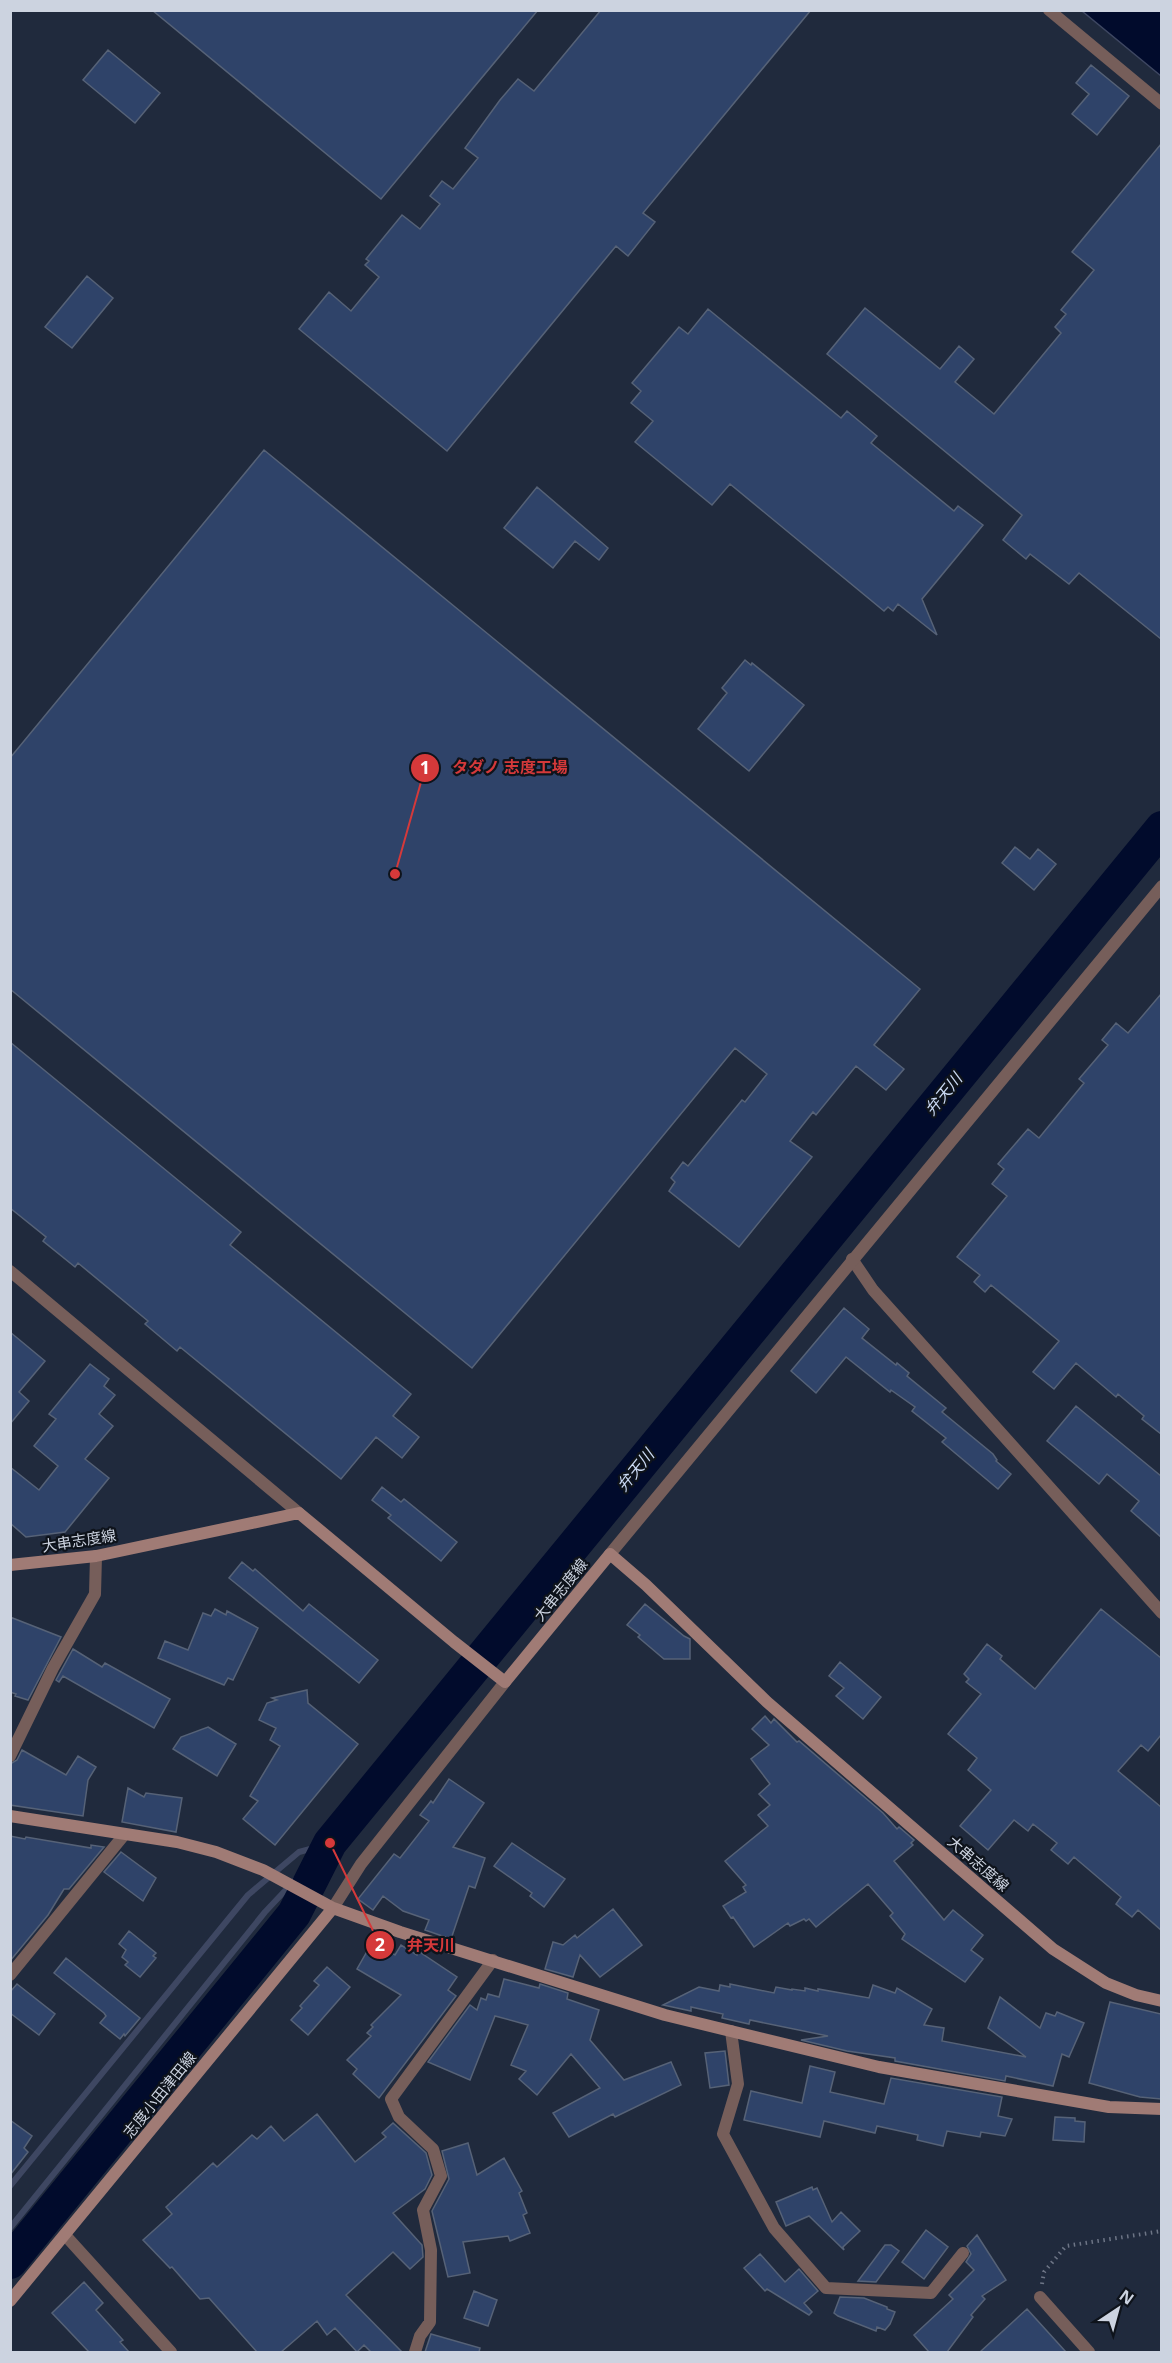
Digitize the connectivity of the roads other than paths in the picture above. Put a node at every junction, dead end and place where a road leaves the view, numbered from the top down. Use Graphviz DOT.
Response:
graph roads {
  1 [pos="1049,10"];
  2 [pos="1161,104"];
  3 [pos="1159,895"];
  4 [pos="852,1259"];
  5 [pos="10,1271"];
  6 [pos="299,1513"];
  7 [pos="610,1554"];
  8 [pos="96,1556"];
  9 [pos="10,1565"];
  10 [pos="1161,1613"];
  11 [pos="505,1682"];
  12 [pos="10,1756"];
  13 [pos="10,1816"];
  14 [pos="124,1835"];
  15 [pos="333,1908"];
  16 [pos="493,1960"];
  17 [pos="10,1975"];
  18 [pos="1161,2001"];
  19 [pos="731,2031"];
  20 [pos="1161,2109"];
  21 [pos="65,2235"];
  22 [pos="963,2253"];
  23 [pos="1040,2297"];
  24 [pos="10,2301"];
  25 [pos="171,2352"];
  26 [pos="415,2352"];
  27 [pos="1089,2352"];
  1 -- 2 [label="street"];
  3 -- 4 [label="street"];
  4 -- 7 [label="street"];
  4 -- 10 [label="street"];
  5 -- 6 [label="street"];
  6 -- 8 [label="main road, 大串志度線"];
  6 -- 11 [label="main road"];
  7 -- 11 [label="main road, 大串志度線"];
  7 -- 18 [label="main road, 大串志度線"];
  8 -- 9 [label="main road, 大串志度線"];
  8 -- 12 [label="street"];
  11 -- 15 [label="street"];
  13 -- 14 [label="main road"];
  14 -- 15 [label="main road"];
  14 -- 17 [label="street"];
  15 -- 16 [label="main road"];
  15 -- 21 [label="main road, 志度小田津田線"];
  16 -- 19 [label="main road"];
  16 -- 26 [label="street"];
  19 -- 20 [label="main road"];
  19 -- 22 [label="street"];
  21 -- 24 [label="main road, 志度小田津田線"];
  21 -- 25 [label="street"];
  23 -- 27 [label="street"];
}
